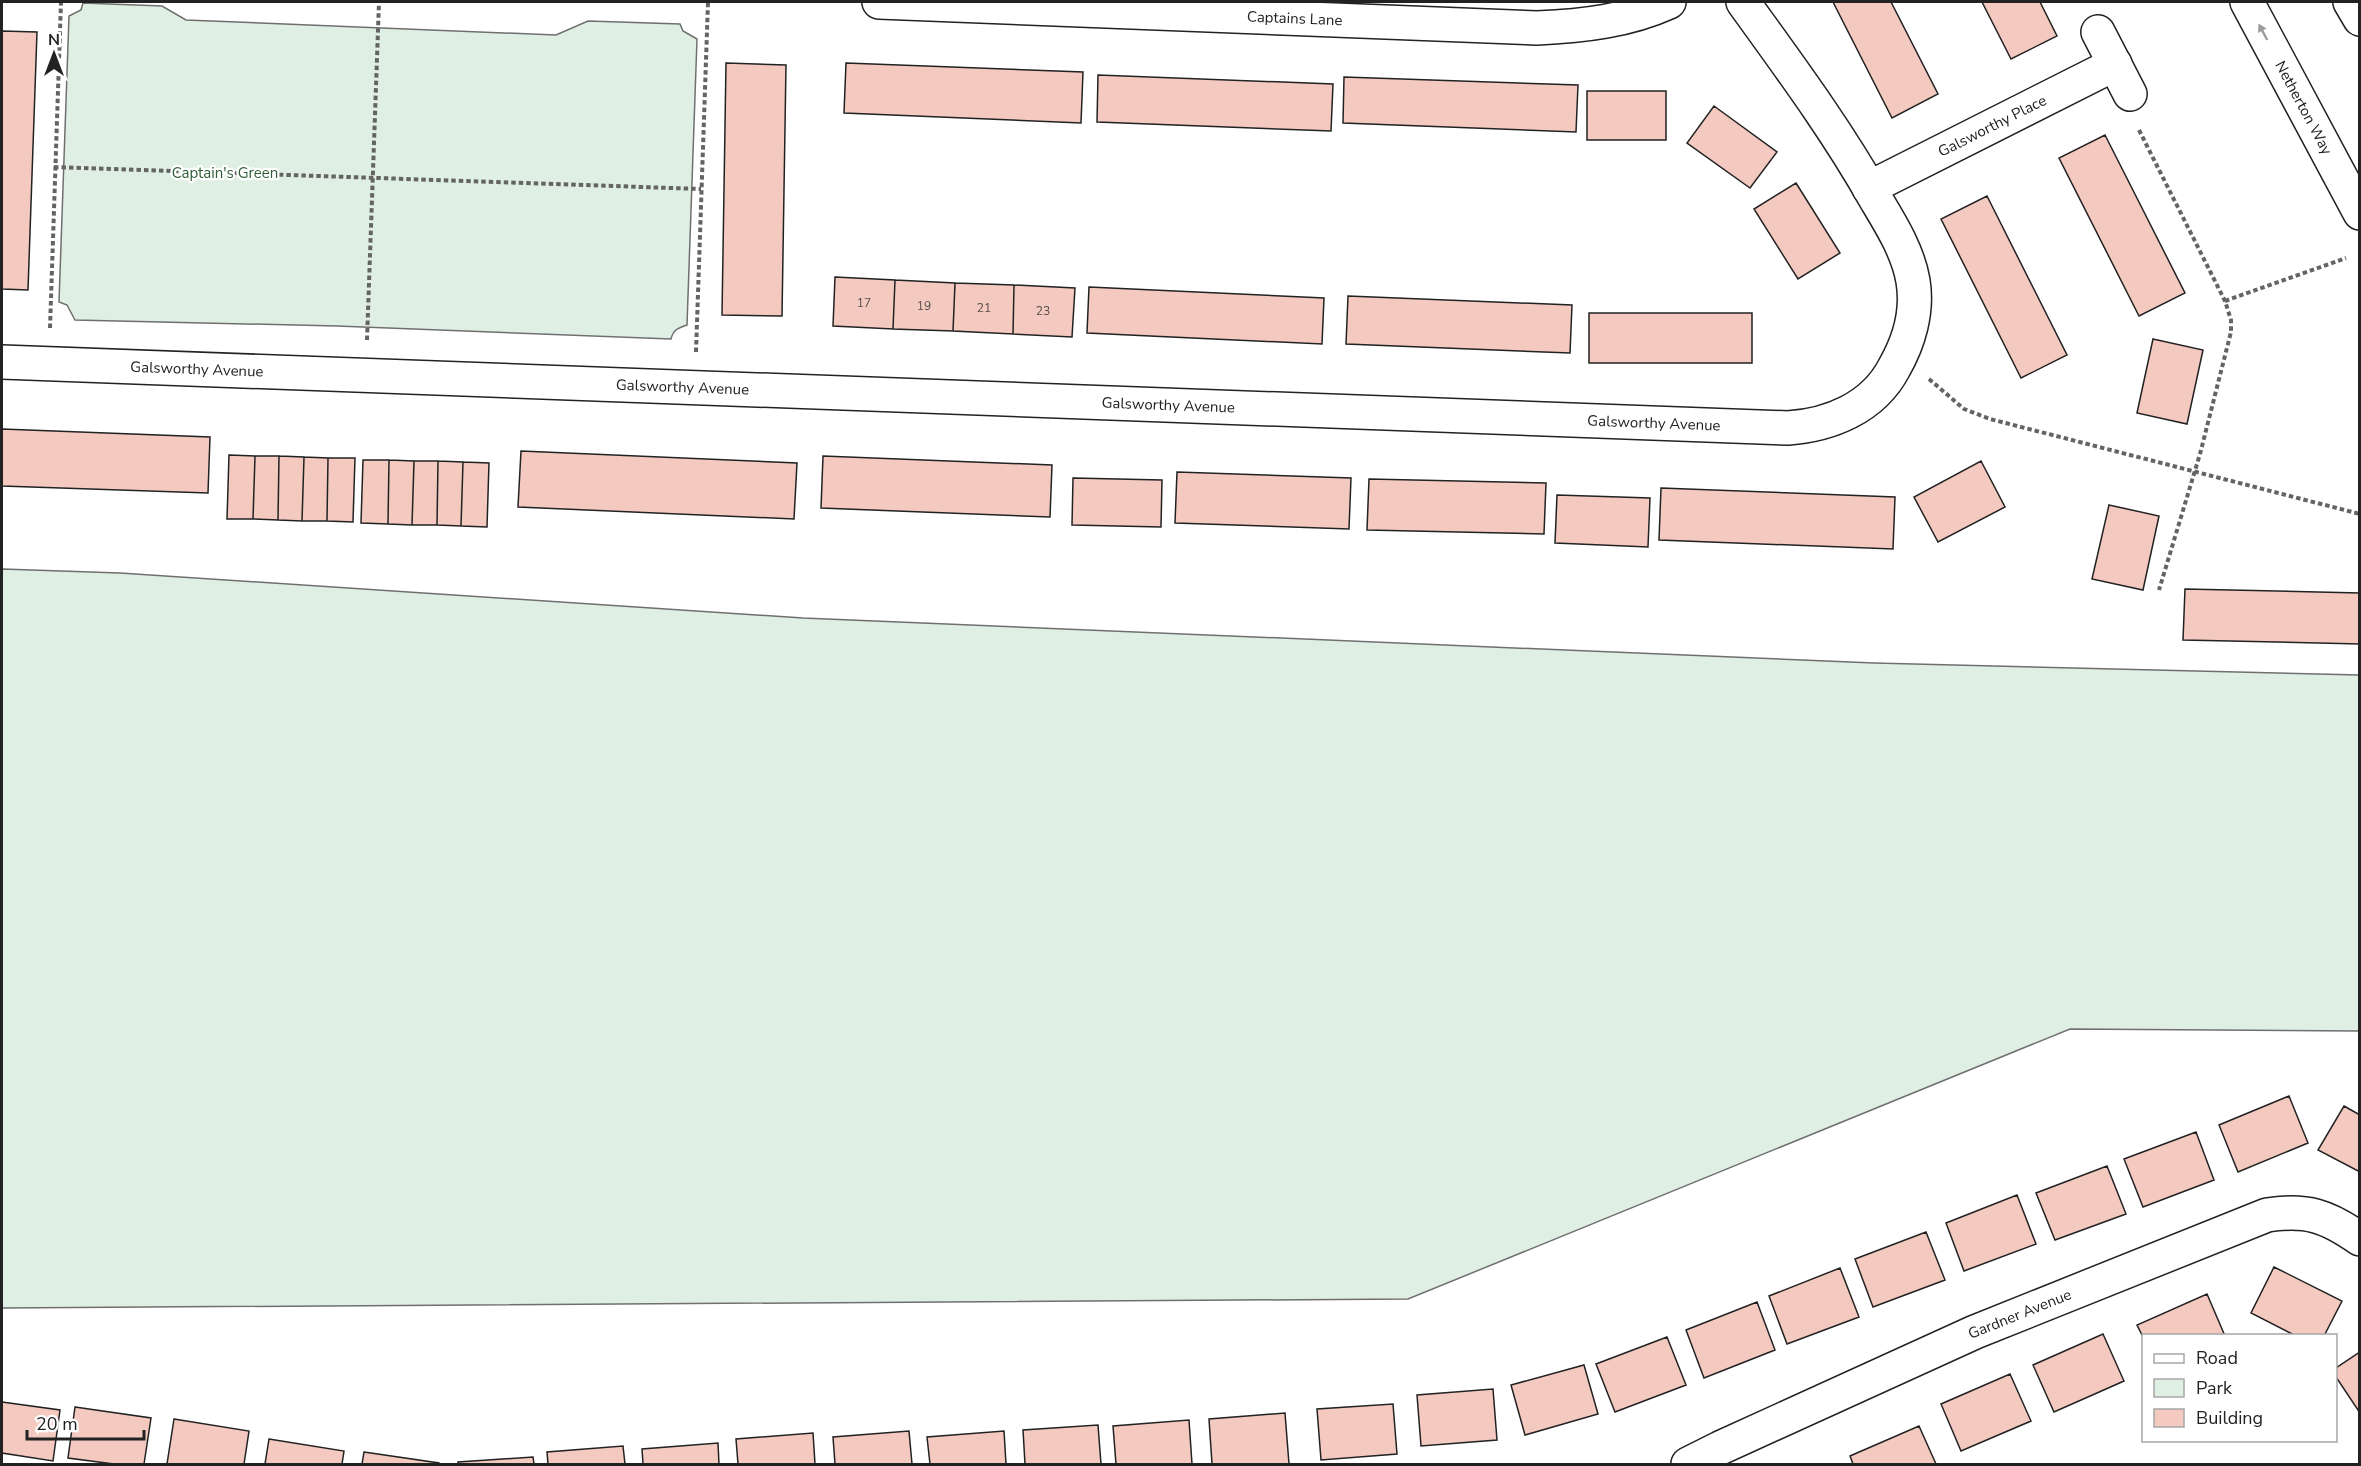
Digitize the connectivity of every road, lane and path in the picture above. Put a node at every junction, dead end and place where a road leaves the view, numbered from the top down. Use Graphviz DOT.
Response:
graph roads {
  1 [pos="61,2"];
  2 [pos="379,2"];
  3 [pos="708,2"];
  4 [pos="879,2"];
  5 [pos="1669,2"];
  6 [pos="1743,2"];
  7 [pos="2247,2"];
  8 [pos="2350,2"];
  9 [pos="2360,19"];
  10 [pos="2098,32"];
  11 [pos="2115,64"];
  12 [pos="2134,110"];
  13 [pos="54,167"];
  14 [pos="373,177"];
  15 [pos="1869,188"];
  16 [pos="701,189"];
  17 [pos="2360,213"];
  18 [pos="2346,258"];
  19 [pos="2225,301"];
  20 [pos="1901,355"];
  21 [pos="2,362"];
  22 [pos="48,364"];
  23 [pos="366,376"];
  24 [pos="694,388"];
  25 [pos="2193,472"];
  26 [pos="2360,514"];
  27 [pos="2159,590"];
  28 [pos="2360,1239"];
  29 [pos="1688,1464"];
  1 -- 13 [label="path"];
  2 -- 14 [label="path"];
  3 -- 16 [label="path"];
  4 -- 5 [label="street, Captains Lane"];
  6 -- 15 [label="street, Galsworthy Avenue"];
  17 -- 7 [label="street, Netherton Way, one-way"];
  8 -- 9 [label="street"];
  10 -- 11 [label="street"];
  11 -- 12 [label="street"];
  11 -- 15 [label="street, Galsworthy Place"];
  12 -- 19 [label="path"];
  13 -- 14 [label="path"];
  13 -- 22 [label="path"];
  14 -- 16 [label="path"];
  14 -- 23 [label="path"];
  15 -- 20 [label="street, Galsworthy Avenue"];
  16 -- 24 [label="path"];
  18 -- 19 [label="path"];
  19 -- 25 [label="path"];
  20 -- 24 [label="street, Galsworthy Avenue"];
  20 -- 25 [label="path"];
  21 -- 22 [label="street, Galsworthy Avenue"];
  22 -- 23 [label="street, Galsworthy Avenue"];
  23 -- 24 [label="street, Galsworthy Avenue"];
  25 -- 26 [label="path"];
  25 -- 27 [label="path"];
  28 -- 29 [label="street, Gardner Avenue"];
}
